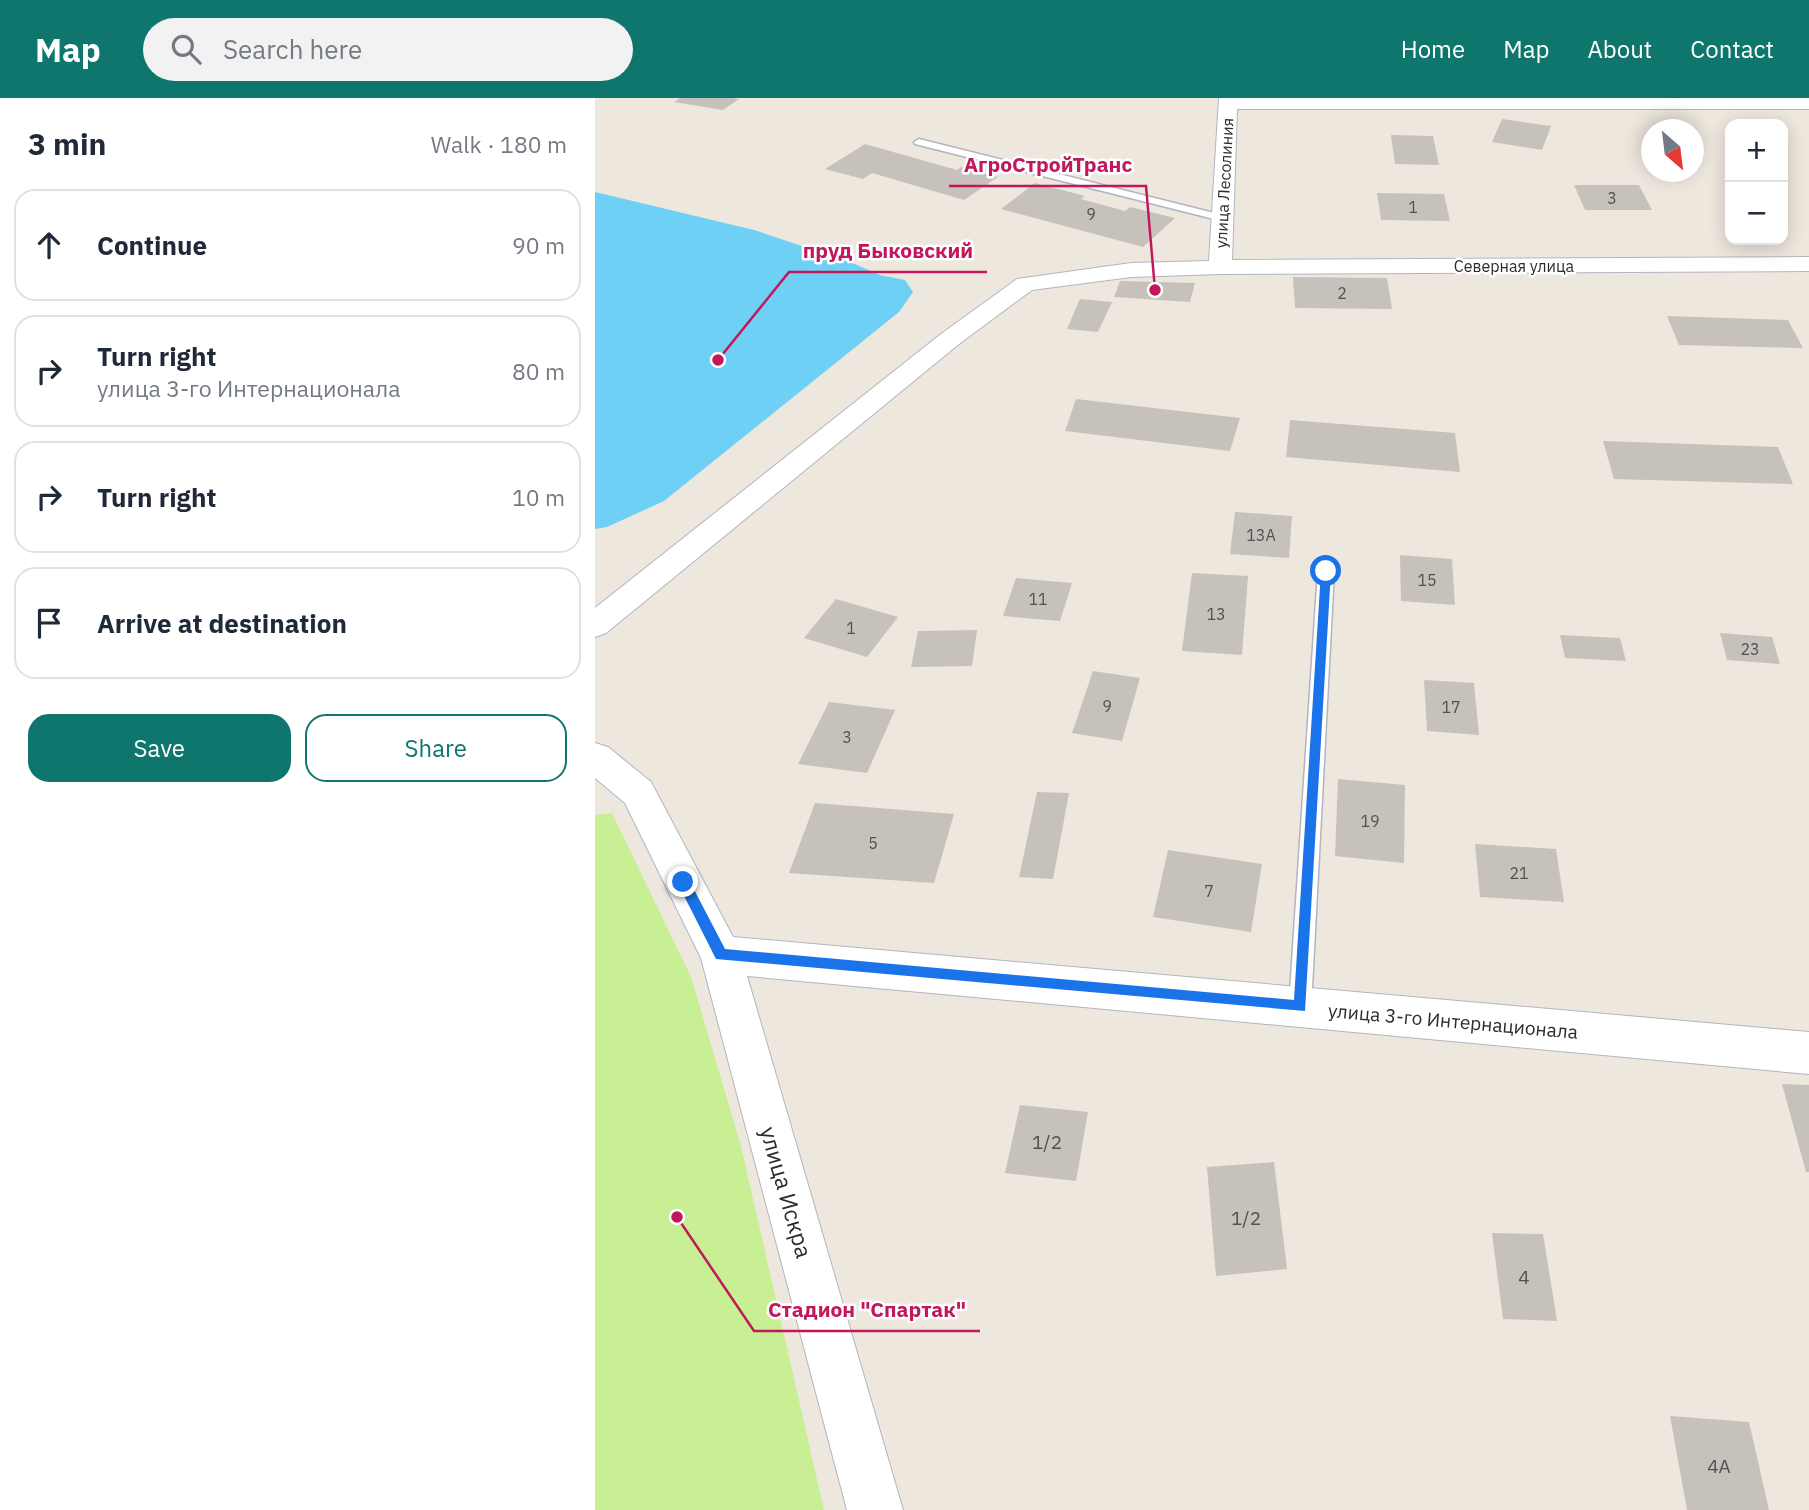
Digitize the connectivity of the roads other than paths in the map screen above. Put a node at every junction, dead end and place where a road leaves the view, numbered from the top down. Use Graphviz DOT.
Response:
graph roads {
  1 [pos="1228,101"];
  2 [pos="1809,103"];
  3 [pos="919,142"];
  4 [pos="1222,218"];
  5 [pos="1809,264"];
  6 [pos="1220,267"];
  7 [pos="1326,571"];
  8 [pos="595,625"];
  9 [pos="595,757"];
  10 [pos="721,955"];
  11 [pos="1300,1007"];
  12 [pos="1809,1054"];
  13 [pos="876,1510"];
  1 -- 2 [label="street"];
  1 -- 4 [label="street, улица Лесолиния"];
  3 -- 4 [label="lane"];
  4 -- 6 [label="street, улица Лесолиния"];
  5 -- 6 [label="street, Северная улица"];
  6 -- 8 [label="street, Северная улица"];
  7 -- 11 [label="lane"];
  9 -- 10 [label="street, улица Искра"];
  10 -- 11 [label="street, улица 3-го Интернационала"];
  10 -- 13 [label="street, улица Искра"];
  11 -- 12 [label="street, улица 3-го Интернационала"];
}
